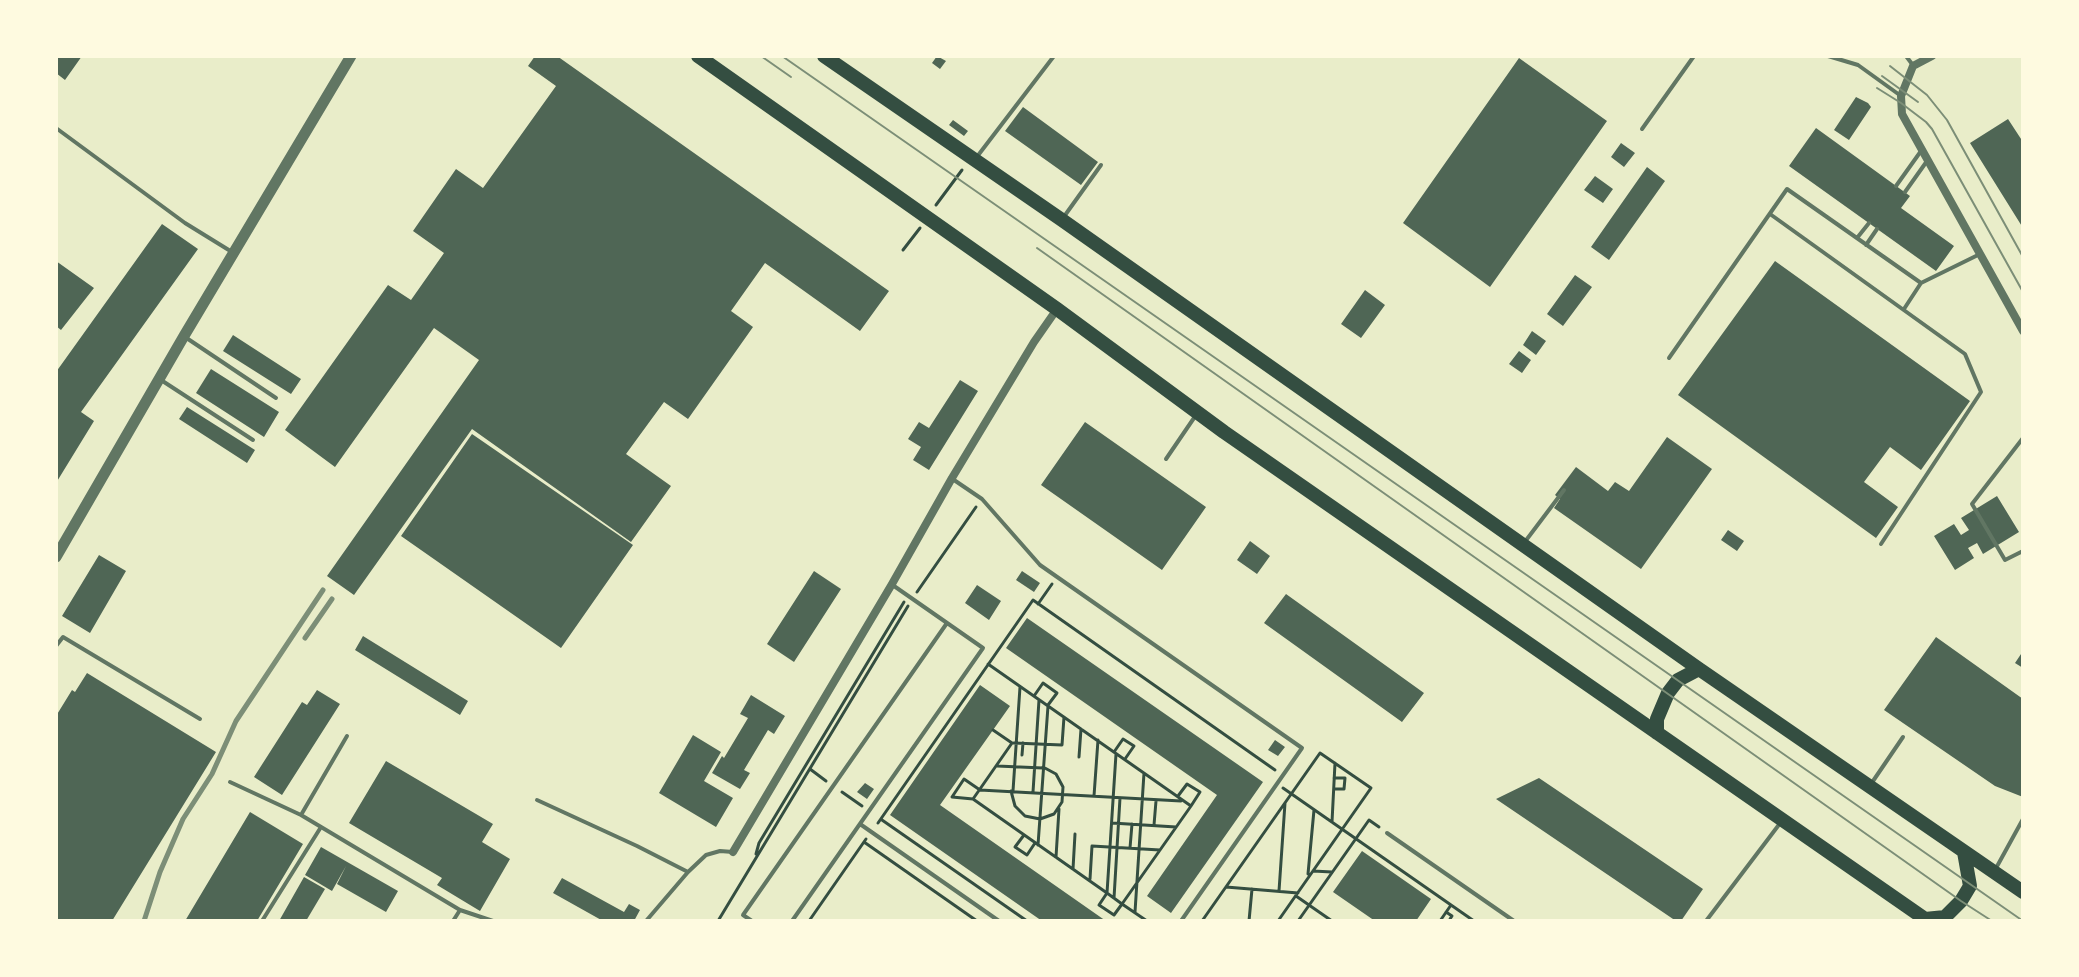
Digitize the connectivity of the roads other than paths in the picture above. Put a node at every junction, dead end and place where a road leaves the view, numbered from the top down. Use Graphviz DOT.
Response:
graph roads {
  1 [pos="351,56"];
  2 [pos="698,56"];
  3 [pos="825,56"];
  4 [pos="1054,56"];
  5 [pos="1694,56"];
  6 [pos="1828,56"];
  7 [pos="1906,56"];
  8 [pos="1932,56"];
  9 [pos="1913,66"];
  10 [pos="1901,96"];
  11 [pos="56,128"];
  12 [pos="1642,129"];
  13 [pos="1921,151"];
  14 [pos="973,159"];
  15 [pos="1927,161"];
  16 [pos="1101,165"];
  17 [pos="1896,186"];
  18 [pos="1905,192"];
  19 [pos="1770,214"];
  20 [pos="1062,220"];
  21 [pos="1869,223"];
  22 [pos="1877,229"];
  23 [pos="1857,238"];
  24 [pos="1866,245"];
  25 [pos="234,253"];
  26 [pos="1980,254"];
  27 [pos="1921,283"];
  28 [pos="1057,309"];
  29 [pos="1904,309"];
  30 [pos="2023,331"];
  31 [pos="184,336"];
  32 [pos="1669,358"];
  33 [pos="159,379"];
  34 [pos="276,398"];
  35 [pos="1198,413"];
  36 [pos="2023,438"];
  37 [pos="253,440"];
  38 [pos="1166,459"];
  39 [pos="952,478"];
  40 [pos="1564,490"];
  41 [pos="1881,544"];
  42 [pos="1523,545"];
  43 [pos="2023,551"];
  44 [pos="56,557"];
  45 [pos="892,584"];
  46 [pos="947,623"];
  47 [pos="56,646"];
  48 [pos="1699,669"];
  49 [pos="200,719"];
  50 [pos="1657,733"];
  51 [pos="347,736"];
  52 [pos="1903,737"];
  53 [pos="230,782"];
  54 [pos="1869,787"];
  55 [pos="537,800"];
  56 [pos="301,815"];
  57 [pos="2023,819"];
  58 [pos="1782,820"];
  59 [pos="860,824"];
  60 [pos="321,827"];
  61 [pos="1387,833"];
  62 [pos="733,852"];
  63 [pos="1964,852"];
  64 [pos="688,872"];
  65 [pos="1994,872"];
  66 [pos="2023,892"];
  67 [pos="460,910"];
  68 [pos="1927,920"];
  69 [pos="262,921"];
  70 [pos="453,921"];
  71 [pos="493,921"];
  72 [pos="646,921"];
  73 [pos="752,921"];
  74 [pos="792,921"];
  75 [pos="999,921"];
  76 [pos="1181,921"];
  77 [pos="1514,921"];
  78 [pos="1706,921"];
  1 -- 25 [label="street"];
  2 -- 28 [label="main road"];
  3 -- 14 [label="main road"];
  4 -- 14 [label="lane"];
  5 -- 12 [label="lane"];
  6 -- 10 [label="lane"];
  7 -- 9 [label="lane"];
  8 -- 9 [label="street"];
  9 -- 10 [label="street"];
  10 -- 13 [label="street"];
  11 -- 25 [label="lane"];
  13 -- 15 [label="street"];
  13 -- 17 [label="lane"];
  14 -- 20 [label="main road"];
  15 -- 18 [label="lane"];
  15 -- 26 [label="street"];
  16 -- 20 [label="lane"];
  19 -- 23 [label="lane"];
  19 -- 29 [label="lane"];
  19 -- 32 [label="lane"];
  20 -- 42 [label="main road"];
  21 -- 23 [label="lane"];
  22 -- 24 [label="lane"];
  23 -- 24 [label="lane"];
  24 -- 27 [label="lane"];
  25 -- 31 [label="street"];
  26 -- 27 [label="lane"];
  26 -- 30 [label="street"];
  27 -- 29 [label="lane"];
  28 -- 35 [label="main road"];
  28 -- 39 [label="street"];
  29 -- 41 [label="lane"];
  31 -- 33 [label="street"];
  31 -- 34 [label="lane"];
  33 -- 37 [label="lane"];
  33 -- 44 [label="street"];
  35 -- 38 [label="lane"];
  35 -- 50 [label="main road"];
  36 -- 43 [label="lane"];
  39 -- 45 [label="street"];
  39 -- 76 [label="lane"];
  40 -- 42 [label="lane"];
  42 -- 48 [label="main road"];
  45 -- 46 [label="lane"];
  45 -- 62 [label="street"];
  46 -- 59 [label="lane"];
  46 -- 73 [label="lane"];
  47 -- 49 [label="lane"];
  48 -- 50 [label="main road"];
  48 -- 54 [label="main road"];
  50 -- 58 [label="main road"];
  51 -- 56 [label="lane"];
  52 -- 54 [label="lane"];
  53 -- 56 [label="lane"];
  54 -- 63 [label="main road"];
  55 -- 64 [label="lane"];
  56 -- 60 [label="lane"];
  57 -- 65 [label="lane"];
  58 -- 68 [label="main road"];
  58 -- 78 [label="lane"];
  59 -- 74 [label="lane"];
  59 -- 75 [label="lane"];
  60 -- 67 [label="lane"];
  60 -- 69 [label="lane"];
  61 -- 77 [label="lane"];
  62 -- 64 [label="lane"];
  63 -- 65 [label="main road"];
  63 -- 68 [label="main road"];
  64 -- 72 [label="lane"];
  65 -- 66 [label="main road"];
  67 -- 70 [label="lane"];
  67 -- 71 [label="lane"];
}
